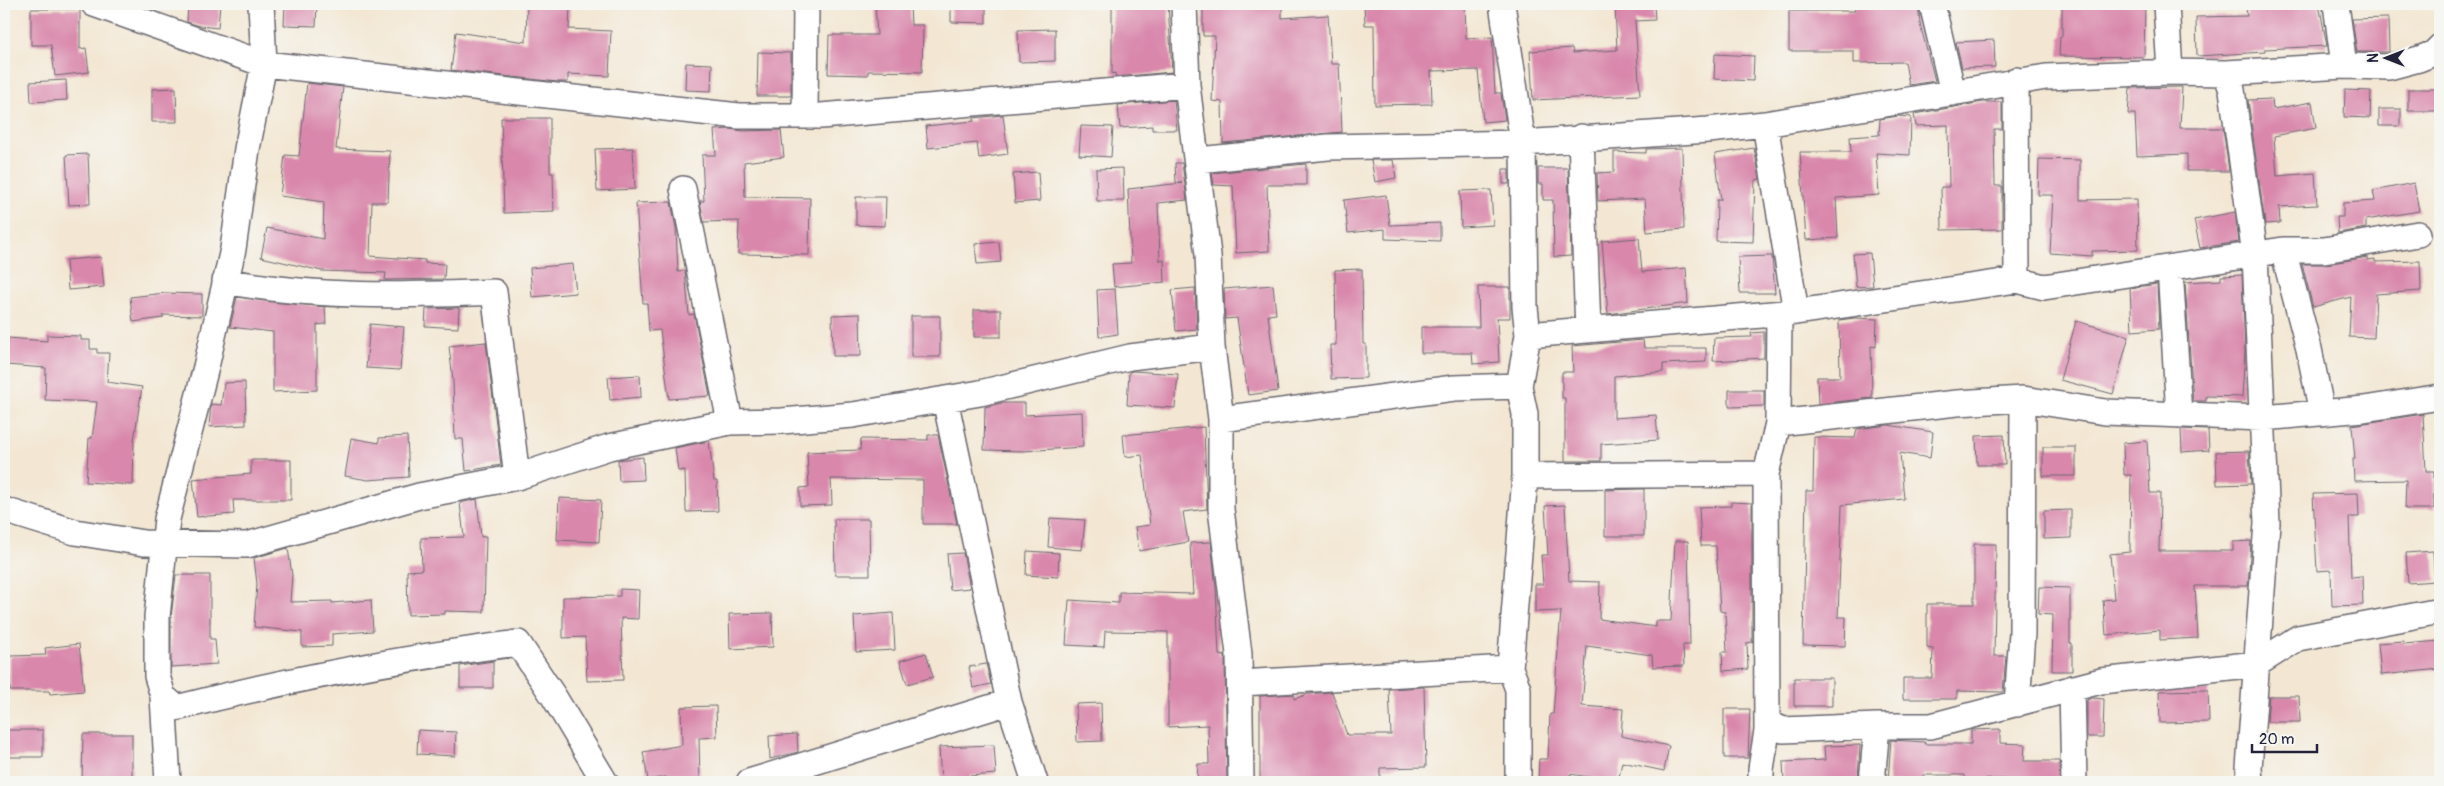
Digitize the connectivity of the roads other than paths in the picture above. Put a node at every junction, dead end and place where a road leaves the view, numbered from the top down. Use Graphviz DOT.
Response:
graph roads {
  1 [pos="94,4"];
  2 [pos="261,4"];
  3 [pos="806,4"];
  4 [pos="1184,4"];
  5 [pos="1502,4"];
  6 [pos="1932,4"];
  7 [pos="2166,4"];
  8 [pos="2336,4"];
  9 [pos="2440,47"];
  10 [pos="264,64"];
  11 [pos="2344,66"];
  12 [pos="2170,72"];
  13 [pos="2226,73"];
  14 [pos="2016,80"];
  15 [pos="1187,85"];
  16 [pos="1953,93"];
  17 [pos="805,116"];
  18 [pos="1765,124"];
  19 [pos="1581,137"];
  20 [pos="1523,143"];
  21 [pos="1198,160"];
  22 [pos="683,189"];
  23 [pos="2418,234"];
  24 [pos="2283,250"];
  25 [pos="2255,255"];
  26 [pos="2170,268"];
  27 [pos="2017,280"];
  28 [pos="226,281"];
  29 [pos="1788,313"];
  30 [pos="1588,330"];
  31 [pos="1528,335"];
  32 [pos="1212,347"];
  33 [pos="1519,386"];
  34 [pos="2440,397"];
  35 [pos="945,399"];
  36 [pos="2023,399"];
  37 [pos="2322,413"];
  38 [pos="2179,415"];
  39 [pos="2263,418"];
  40 [pos="1221,419"];
  41 [pos="730,422"];
  42 [pos="1778,423"];
  43 [pos="1766,474"];
  44 [pos="1525,476"];
  45 [pos="517,477"];
  46 [pos="4,510"];
  47 [pos="166,544"];
  48 [pos="2440,611"];
  49 [pos="2257,664"];
  50 [pos="1510,668"];
  51 [pos="1240,683"];
  52 [pos="2072,688"];
  53 [pos="164,696"];
  54 [pos="1008,702"];
  55 [pos="2017,704"];
  56 [pos="1877,726"];
  57 [pos="1767,731"];
  58 [pos="168,782"];
  59 [pos="605,782"];
  60 [pos="749,782"];
  61 [pos="1035,782"];
  62 [pos="1241,782"];
  63 [pos="1518,782"];
  64 [pos="1761,782"];
  65 [pos="1872,782"];
  66 [pos="2074,782"];
  67 [pos="2250,782"];
  1 -- 10 [label="street"];
  2 -- 10 [label="street"];
  3 -- 17 [label="street"];
  4 -- 15 [label="street"];
  5 -- 20 [label="street"];
  6 -- 16 [label="street"];
  7 -- 12 [label="street"];
  8 -- 11 [label="street"];
  9 -- 11 [label="street"];
  10 -- 17 [label="street"];
  10 -- 28 [label="street"];
  11 -- 13 [label="street"];
  12 -- 13 [label="street"];
  12 -- 14 [label="street"];
  13 -- 25 [label="street"];
  14 -- 16 [label="street"];
  14 -- 27 [label="street"];
  15 -- 17 [label="street"];
  15 -- 21 [label="street"];
  16 -- 18 [label="street"];
  18 -- 19 [label="street"];
  18 -- 29 [label="street"];
  19 -- 20 [label="street"];
  19 -- 30 [label="street"];
  20 -- 21 [label="street"];
  20 -- 31 [label="street"];
  21 -- 32 [label="street"];
  22 -- 41 [label="street"];
  23 -- 24 [label="street"];
  24 -- 25 [label="street"];
  24 -- 37 [label="street"];
  25 -- 26 [label="street"];
  25 -- 39 [label="street"];
  26 -- 27 [label="street"];
  26 -- 38 [label="street"];
  27 -- 29 [label="street"];
  28 -- 45 [label="street"];
  28 -- 47 [label="street"];
  29 -- 30 [label="street"];
  29 -- 42 [label="street"];
  30 -- 31 [label="street"];
  31 -- 33 [label="street"];
  32 -- 35 [label="street"];
  32 -- 40 [label="street"];
  33 -- 40 [label="street"];
  33 -- 44 [label="street"];
  34 -- 37 [label="street"];
  35 -- 41 [label="street"];
  35 -- 54 [label="street"];
  36 -- 38 [label="street"];
  36 -- 42 [label="street"];
  36 -- 55 [label="street"];
  37 -- 39 [label="street"];
  38 -- 39 [label="street"];
  39 -- 49 [label="street"];
  40 -- 51 [label="street"];
  41 -- 45 [label="street"];
  42 -- 43 [label="street"];
  43 -- 44 [label="street"];
  43 -- 57 [label="street"];
  44 -- 50 [label="street"];
  45 -- 47 [label="street"];
  46 -- 47 [label="street"];
  47 -- 53 [label="street"];
  48 -- 49 [label="street"];
  49 -- 52 [label="street"];
  49 -- 67 [label="street"];
  50 -- 51 [label="street"];
  50 -- 63 [label="street"];
  51 -- 62 [label="street"];
  52 -- 55 [label="street"];
  52 -- 66 [label="street"];
  53 -- 58 [label="street"];
  53 -- 59 [label="street"];
  54 -- 60 [label="street"];
  54 -- 61 [label="street"];
  55 -- 56 [label="street"];
  56 -- 57 [label="street"];
  56 -- 65 [label="street"];
  57 -- 64 [label="street"];
}
